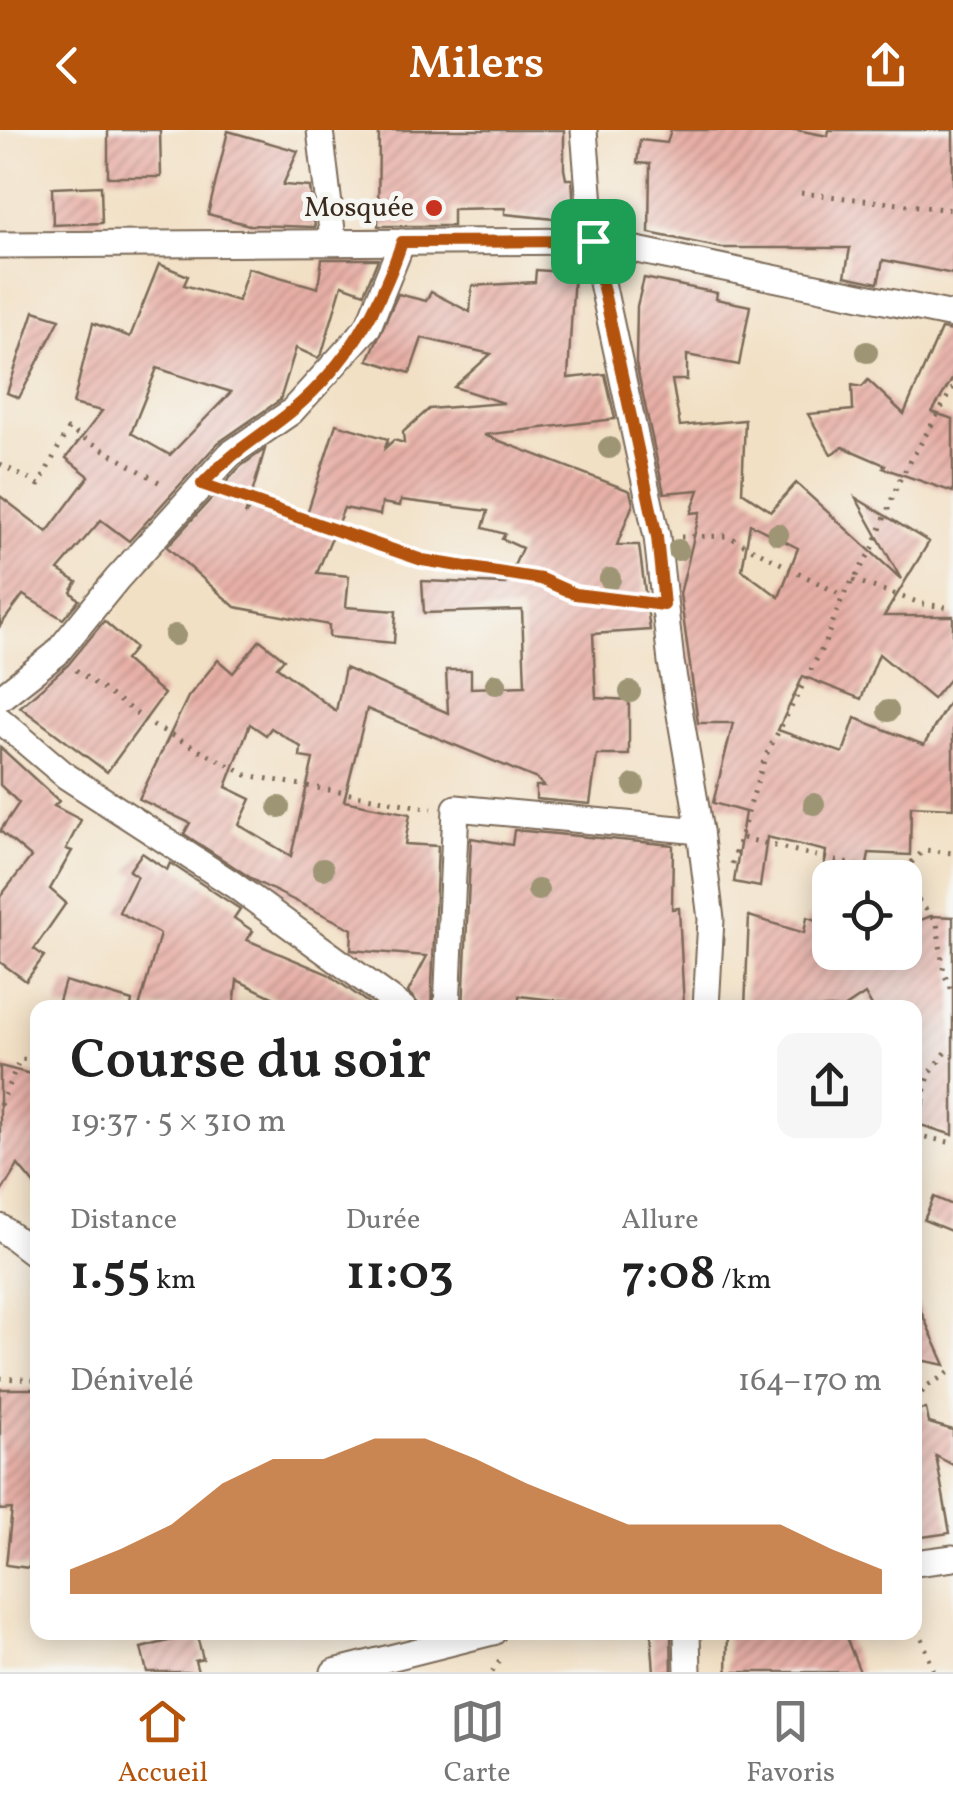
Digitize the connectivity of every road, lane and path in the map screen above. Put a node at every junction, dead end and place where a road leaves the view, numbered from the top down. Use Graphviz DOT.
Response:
graph roads {
  1 [pos="320,130"];
  2 [pos="584,130"];
  3 [pos="801,193"];
  4 [pos="953,210"];
  5 [pos="333,240"];
  6 [pos="593,241"];
  7 [pos="402,242"];
  8 [pos="0,244"];
  9 [pos="953,316"];
  10 [pos="953,388"];
  11 [pos="0,464"];
  12 [pos="195,492"];
  13 [pos="657,537"];
  14 [pos="854,580"];
  15 [pos="843,596"];
  16 [pos="664,605"];
  17 [pos="953,608"];
  18 [pos="56,654"];
  19 [pos="0,698"];
  20 [pos="0,720"];
  21 [pos="454,812"];
  22 [pos="700,831"];
  23 [pos="743,838"];
  24 [pos="953,853"];
  25 [pos="831,860"];
  26 [pos="915,860"];
  27 [pos="729,870"];
  28 [pos="922,905"];
  29 [pos="953,992"];
  30 [pos="393,1000"];
  31 [pos="447,1000"];
  32 [pos="706,1000"];
  33 [pos="952,1045"];
  34 [pos="30,1060"];
  35 [pos="922,1099"];
  36 [pos="0,1106"];
  37 [pos="922,1136"];
  38 [pos="953,1143"];
  39 [pos="0,1227"];
  40 [pos="30,1250"];
  41 [pos="953,1370"];
  42 [pos="0,1378"];
  43 [pos="30,1380"];
  44 [pos="922,1393"];
  45 [pos="953,1558"];
  46 [pos="922,1562"];
  47 [pos="922,1634"];
  48 [pos="460,1640"];
  49 [pos="687,1640"];
  50 [pos="936,1671"];
  51 [pos="334,1672"];
  52 [pos="688,1672"];
  1 -- 5 [label="street"];
  2 -- 6 [label="street"];
  3 -- 4 [label="path"];
  5 -- 7 [label="street"];
  5 -- 8 [label="street"];
  6 -- 7 [label="street"];
  6 -- 9 [label="street"];
  6 -- 13 [label="street"];
  7 -- 12 [label="street"];
  10 -- 14 [label="path"];
  11 -- 12 [label="path"];
  12 -- 16 [label="path"];
  12 -- 18 [label="street"];
  13 -- 15 [label="path"];
  13 -- 16 [label="street"];
  14 -- 15 [label="path"];
  14 -- 17 [label="path"];
  15 -- 23 [label="path"];
  16 -- 22 [label="street"];
  18 -- 19 [label="street"];
  18 -- 21 [label="path"];
  20 -- 30 [label="street"];
  21 -- 22 [label="street"];
  21 -- 31 [label="street"];
  22 -- 32 [label="street"];
  23 -- 25 [label="path"];
  23 -- 27 [label="path"];
  24 -- 26 [label="path"];
  28 -- 29 [label="path"];
  33 -- 35 [label="path"];
  34 -- 36 [label="path"];
  37 -- 38 [label="path"];
  39 -- 40 [label="street"];
  41 -- 44 [label="path"];
  42 -- 43 [label="path"];
  45 -- 46 [label="street"];
  47 -- 50 [label="path"];
  48 -- 51 [label="street"];
  49 -- 52 [label="street"];
}
